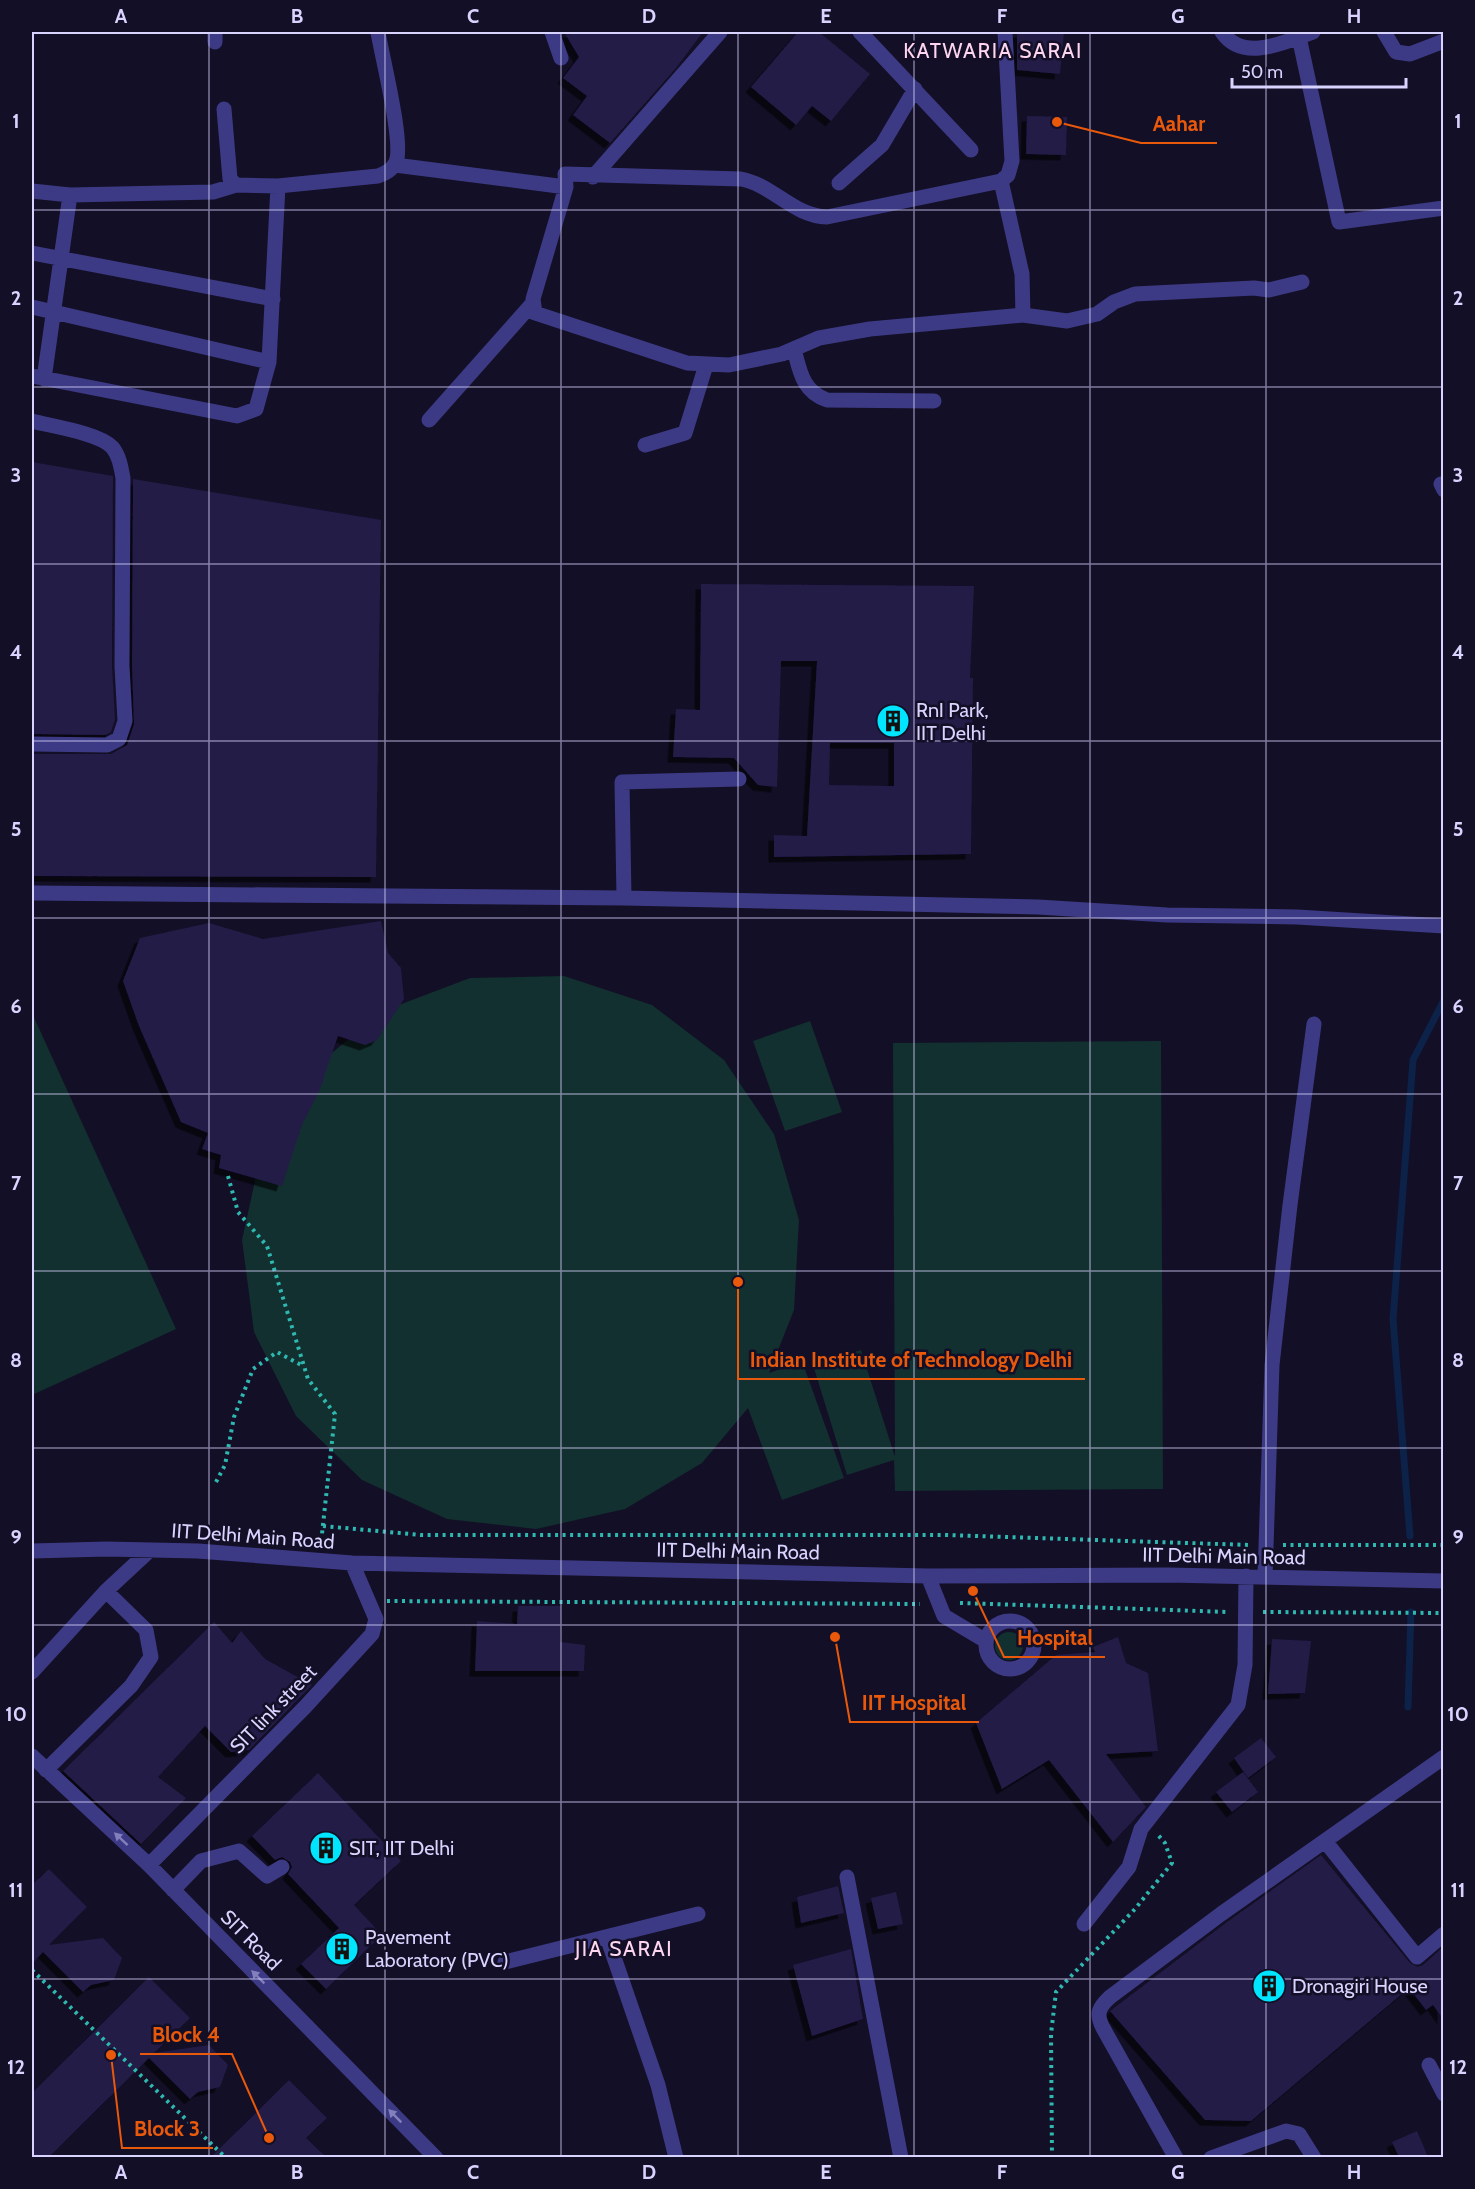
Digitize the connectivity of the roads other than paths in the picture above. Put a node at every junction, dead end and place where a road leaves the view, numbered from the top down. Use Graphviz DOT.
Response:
graph roads {
  1 [pos="378,32"];
  2 [pos="552,32"];
  3 [pos="720,32"];
  4 [pos="861,32"];
  5 [pos="1005,32"];
  6 [pos="1222,32"];
  7 [pos="1384,32"];
  8 [pos="1306,34"];
  9 [pos="1443,41"];
  10 [pos="561,58"];
  11 [pos="915,89"];
  12 [pos="224,109"];
  13 [pos="971,150"];
  14 [pos="395,165"];
  15 [pos="593,177"];
  16 [pos="1001,181"];
  17 [pos="839,183"];
  18 [pos="236,185"];
  19 [pos="278,186"];
  20 [pos="566,187"];
  21 [pos="32,191"];
  22 [pos="70,195"];
  23 [pos="1443,208"];
  24 [pos="32,253"];
  25 [pos="62,258"];
  26 [pos="1302,282"];
  27 [pos="273,299"];
  28 [pos="532,304"];
  29 [pos="32,307"];
  30 [pos="53,312"];
  31 [pos="1023,315"];
  32 [pos="794,349"];
  33 [pos="269,362"];
  34 [pos="706,365"];
  35 [pos="38,377"];
  36 [pos="934,401"];
  37 [pos="429,420"];
  38 [pos="32,421"];
  39 [pos="645,445"];
  40 [pos="1443,484"];
  41 [pos="1443,490"];
  42 [pos="32,744"];
  43 [pos="739,779"];
  44 [pos="32,893"];
  45 [pos="624,898"];
  46 [pos="1443,926"];
  47 [pos="1314,1024"];
  48 [pos="32,1551"];
  49 [pos="149,1551"];
  50 [pos="352,1563"];
  51 [pos="928,1576"];
  52 [pos="1246,1576"];
  53 [pos="1265,1577"];
  54 [pos="1443,1581"];
  55 [pos="106,1591"];
  56 [pos="986,1641"];
  57 [pos="32,1672"];
  58 [pos="32,1756"];
  59 [pos="1443,1757"];
  60 [pos="46,1770"];
  61 [pos="1324,1841"];
  62 [pos="149,1866"];
  63 [pos="282,1867"];
  64 [pos="847,1877"];
  65 [pos="172,1890"];
  66 [pos="698,1914"];
  67 [pos="1084,1924"];
  68 [pos="1443,1934"];
  69 [pos="607,1937"];
  70 [pos="506,1962"];
  71 [pos="1429,2065"];
  72 [pos="1443,2094"];
  73 [pos="436,2157"];
  74 [pos="676,2157"];
  75 [pos="901,2157"];
  76 [pos="1176,2157"];
  77 [pos="1211,2157"];
  78 [pos="1314,2157"];
  1 -- 14 [label="street"];
  2 -- 10 [label="street"];
  3 -- 15 [label="street"];
  4 -- 11 [label="street"];
  5 -- 16 [label="street"];
  6 -- 8 [label="street"];
  7 -- 9 [label="street"];
  8 -- 23 [label="street"];
  11 -- 13 [label="street"];
  11 -- 17 [label="street"];
  12 -- 18 [label="street"];
  14 -- 19 [label="street"];
  14 -- 20 [label="street"];
  15 -- 16 [label="street"];
  15 -- 20 [label="street"];
  16 -- 31 [label="street"];
  18 -- 19 [label="street"];
  18 -- 22 [label="street"];
  19 -- 27 [label="street"];
  20 -- 28 [label="street"];
  21 -- 22 [label="street"];
  22 -- 25 [label="street"];
  24 -- 25 [label="street"];
  25 -- 27 [label="street"];
  25 -- 30 [label="street"];
  26 -- 31 [label="street"];
  27 -- 33 [label="street"];
  28 -- 34 [label="street"];
  28 -- 37 [label="street"];
  29 -- 30 [label="street"];
  30 -- 33 [label="street"];
  30 -- 35 [label="street"];
  31 -- 32 [label="street"];
  32 -- 34 [label="street"];
  32 -- 36 [label="street"];
  33 -- 35 [label="street"];
  34 -- 39 [label="street"];
  38 -- 42 [label="street"];
  40 -- 41 [label="street"];
  43 -- 45 [label="street"];
  44 -- 45 [label="street"];
  45 -- 46 [label="street"];
  47 -- 53 [label="street"];
  48 -- 49 [label="street, IIT Delhi Main Road"];
  49 -- 50 [label="street, IIT Delhi Main Road"];
  49 -- 55 [label="street"];
  50 -- 51 [label="street, IIT Delhi Main Road"];
  50 -- 62 [label="street, SIT link street"];
  51 -- 52 [label="street, IIT Delhi Main Road"];
  51 -- 56 [label="street"];
  52 -- 53 [label="street, IIT Delhi Main Road"];
  52 -- 67 [label="street"];
  53 -- 54 [label="street, IIT Delhi Main Road"];
  55 -- 57 [label="street"];
  55 -- 60 [label="street"];
  58 -- 60 [label="street, SIT Road"];
  59 -- 61 [label="street"];
  62 -- 60 [label="street, SIT Road, one-way"];
  61 -- 68 [label="street"];
  61 -- 76 [label="street"];
  62 -- 65 [label="street, SIT Road"];
  63 -- 65 [label="street"];
  64 -- 75 [label="street"];
  73 -- 65 [label="street, SIT Road, one-way"];
  66 -- 69 [label="street"];
  69 -- 70 [label="street"];
  69 -- 74 [label="street"];
  71 -- 72 [label="street"];
  77 -- 78 [label="street"];
}
